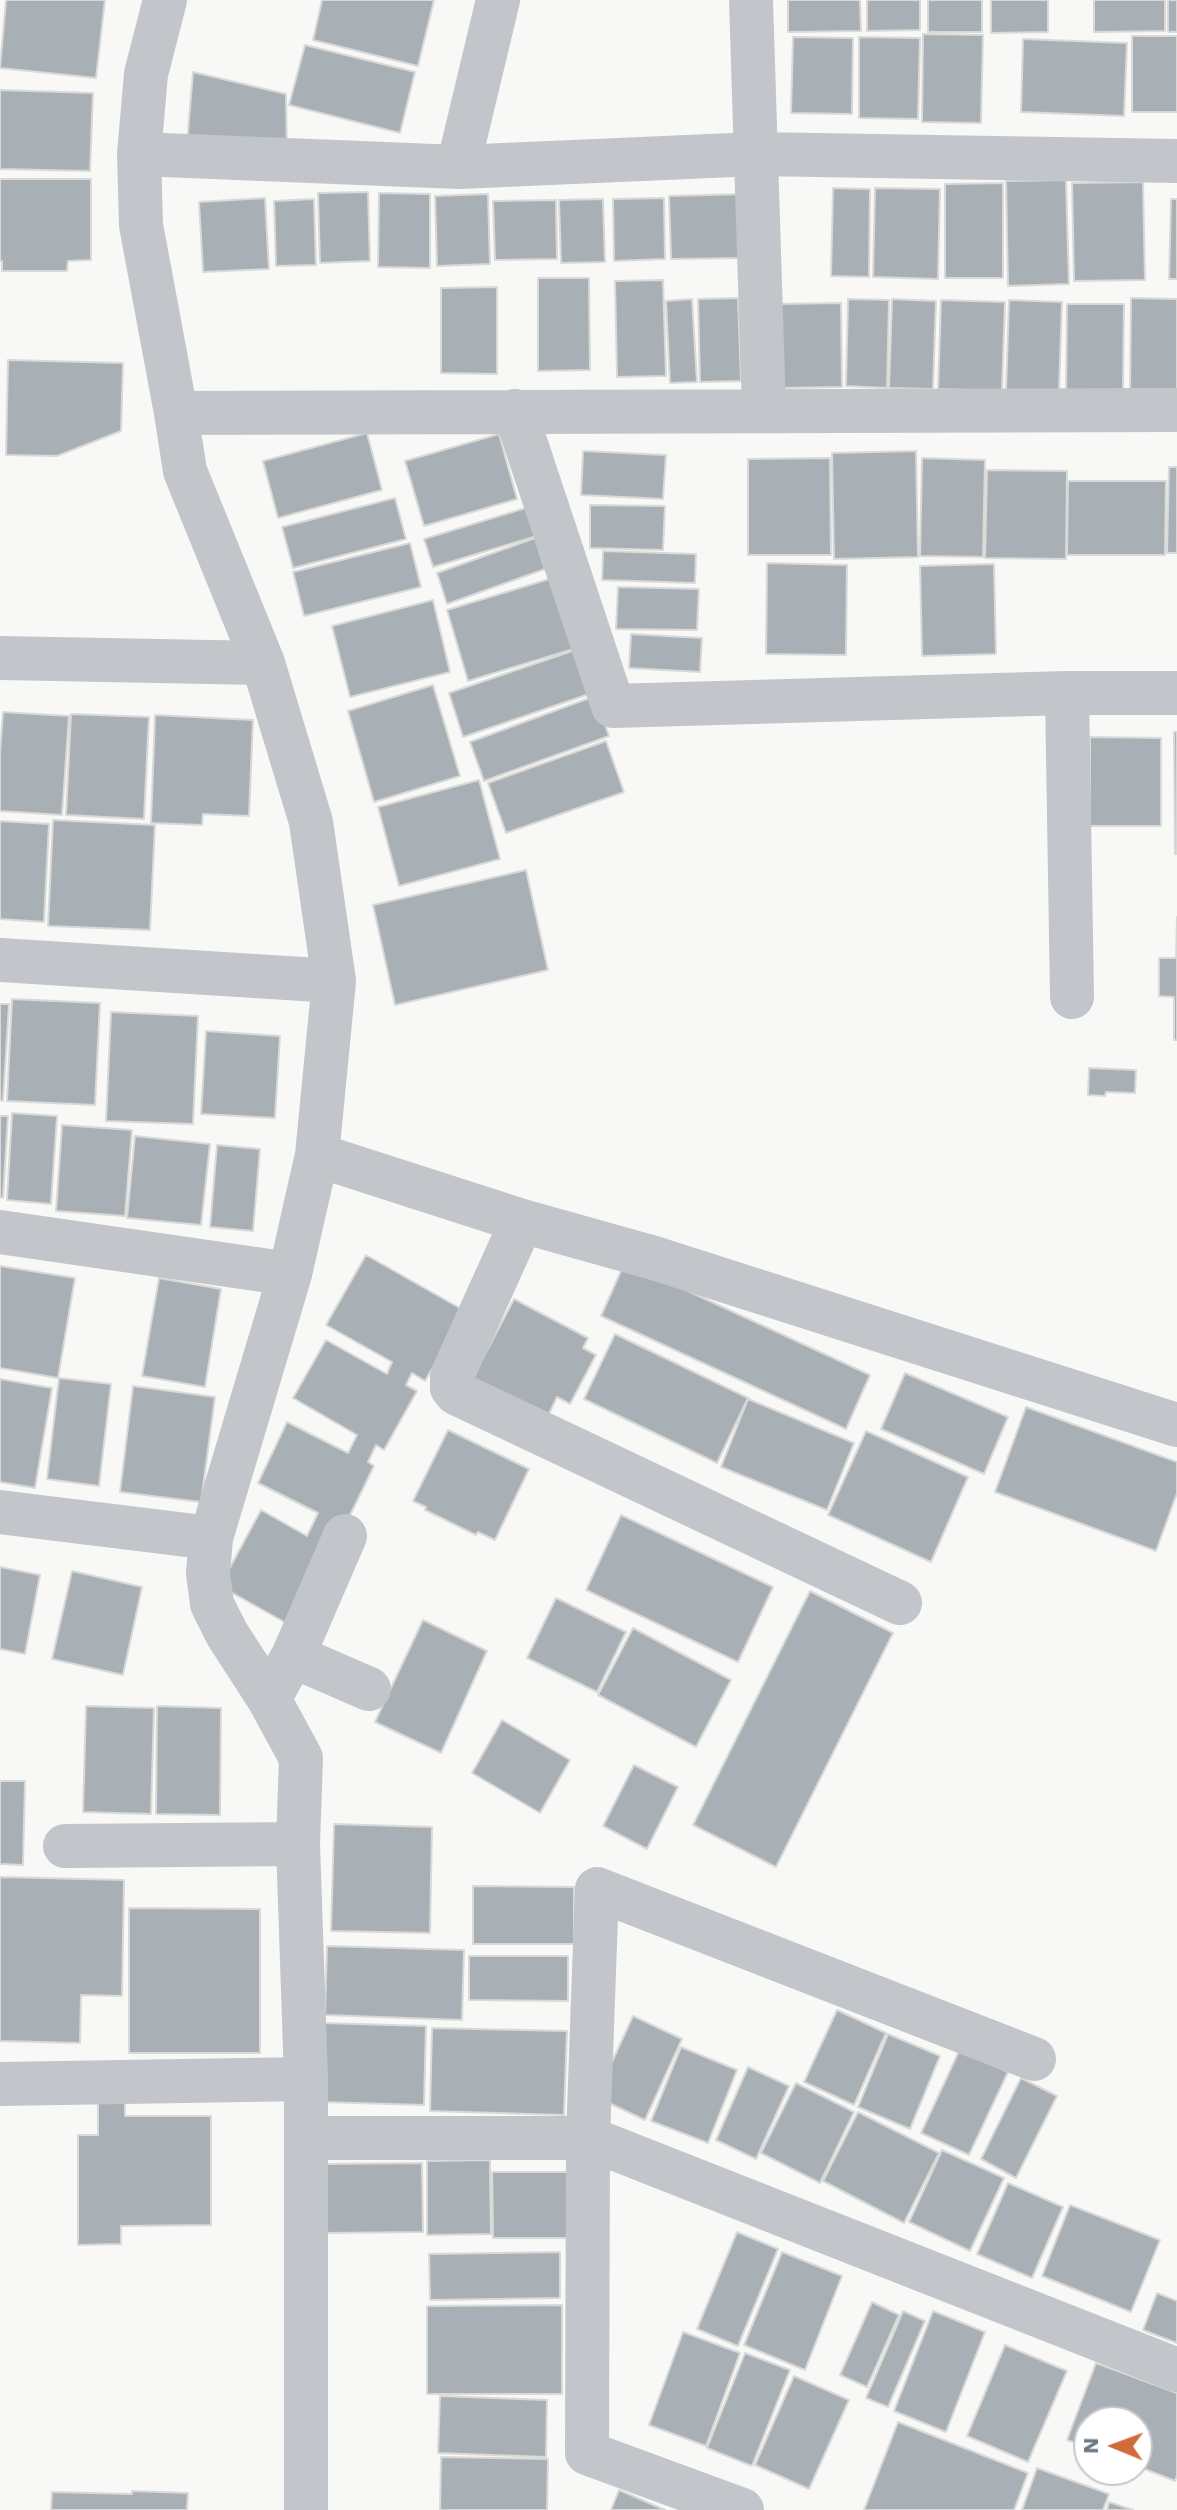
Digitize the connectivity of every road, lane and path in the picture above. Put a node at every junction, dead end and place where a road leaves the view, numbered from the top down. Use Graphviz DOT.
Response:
graph roads {
  1 [pos="165,0"];
  2 [pos="498,0"];
  3 [pos="751,0"];
  4 [pos="139,154"];
  5 [pos="756,154"];
  6 [pos="1177,161"];
  7 [pos="458,167"];
  8 [pos="764,410"];
  9 [pos="1177,410"];
  10 [pos="515,411"];
  11 [pos="176,413"];
  12 [pos="0,658"];
  13 [pos="263,663"];
  14 [pos="1067,693"];
  15 [pos="1177,693"];
  16 [pos="0,960"];
  17 [pos="334,981"];
  18 [pos="1072,997"];
  19 [pos="317,1155"];
  20 [pos="522,1221"];
  21 [pos="0,1232"];
  22 [pos="290,1274"];
  23 [pos="1177,1425"];
  24 [pos="0,1512"];
  25 [pos="345,1536"];
  26 [pos="211,1538"];
  27 [pos="900,1603"];
  28 [pos="293,1656"];
  29 [pos="369,1689"];
  30 [pos="269,1699"];
  31 [pos="298,1844"];
  32 [pos="65,1846"];
  33 [pos="1034,2059"];
  34 [pos="306,2079"];
  35 [pos="0,2084"];
  36 [pos="306,2138"];
  37 [pos="588,2138"];
  38 [pos="1177,2370"];
  39 [pos="306,2510"];
  40 [pos="742,2510"];
  1 -- 4 [label="street"];
  2 -- 7 [label="street"];
  3 -- 5 [label="street"];
  4 -- 7 [label="street"];
  4 -- 11 [label="street"];
  5 -- 6 [label="street"];
  5 -- 7 [label="street"];
  5 -- 8 [label="street"];
  8 -- 9 [label="street"];
  8 -- 10 [label="street"];
  10 -- 11 [label="street"];
  10 -- 14 [label="street"];
  11 -- 13 [label="street"];
  12 -- 13 [label="street"];
  13 -- 17 [label="street"];
  14 -- 15 [label="street"];
  14 -- 18 [label="street"];
  16 -- 17 [label="street"];
  17 -- 19 [label="street"];
  19 -- 20 [label="street"];
  19 -- 22 [label="street"];
  20 -- 23 [label="street"];
  20 -- 27 [label="street"];
  21 -- 22 [label="street"];
  22 -- 26 [label="street"];
  24 -- 26 [label="street"];
  25 -- 28 [label="street"];
  26 -- 30 [label="street"];
  28 -- 29 [label="street"];
  28 -- 30 [label="street"];
  30 -- 31 [label="street"];
  31 -- 32 [label="street"];
  31 -- 34 [label="street"];
  33 -- 37 [label="street"];
  34 -- 35 [label="street"];
  34 -- 36 [label="street"];
  36 -- 37 [label="street"];
  36 -- 39 [label="street"];
  37 -- 38 [label="street"];
  37 -- 40 [label="street"];
}
